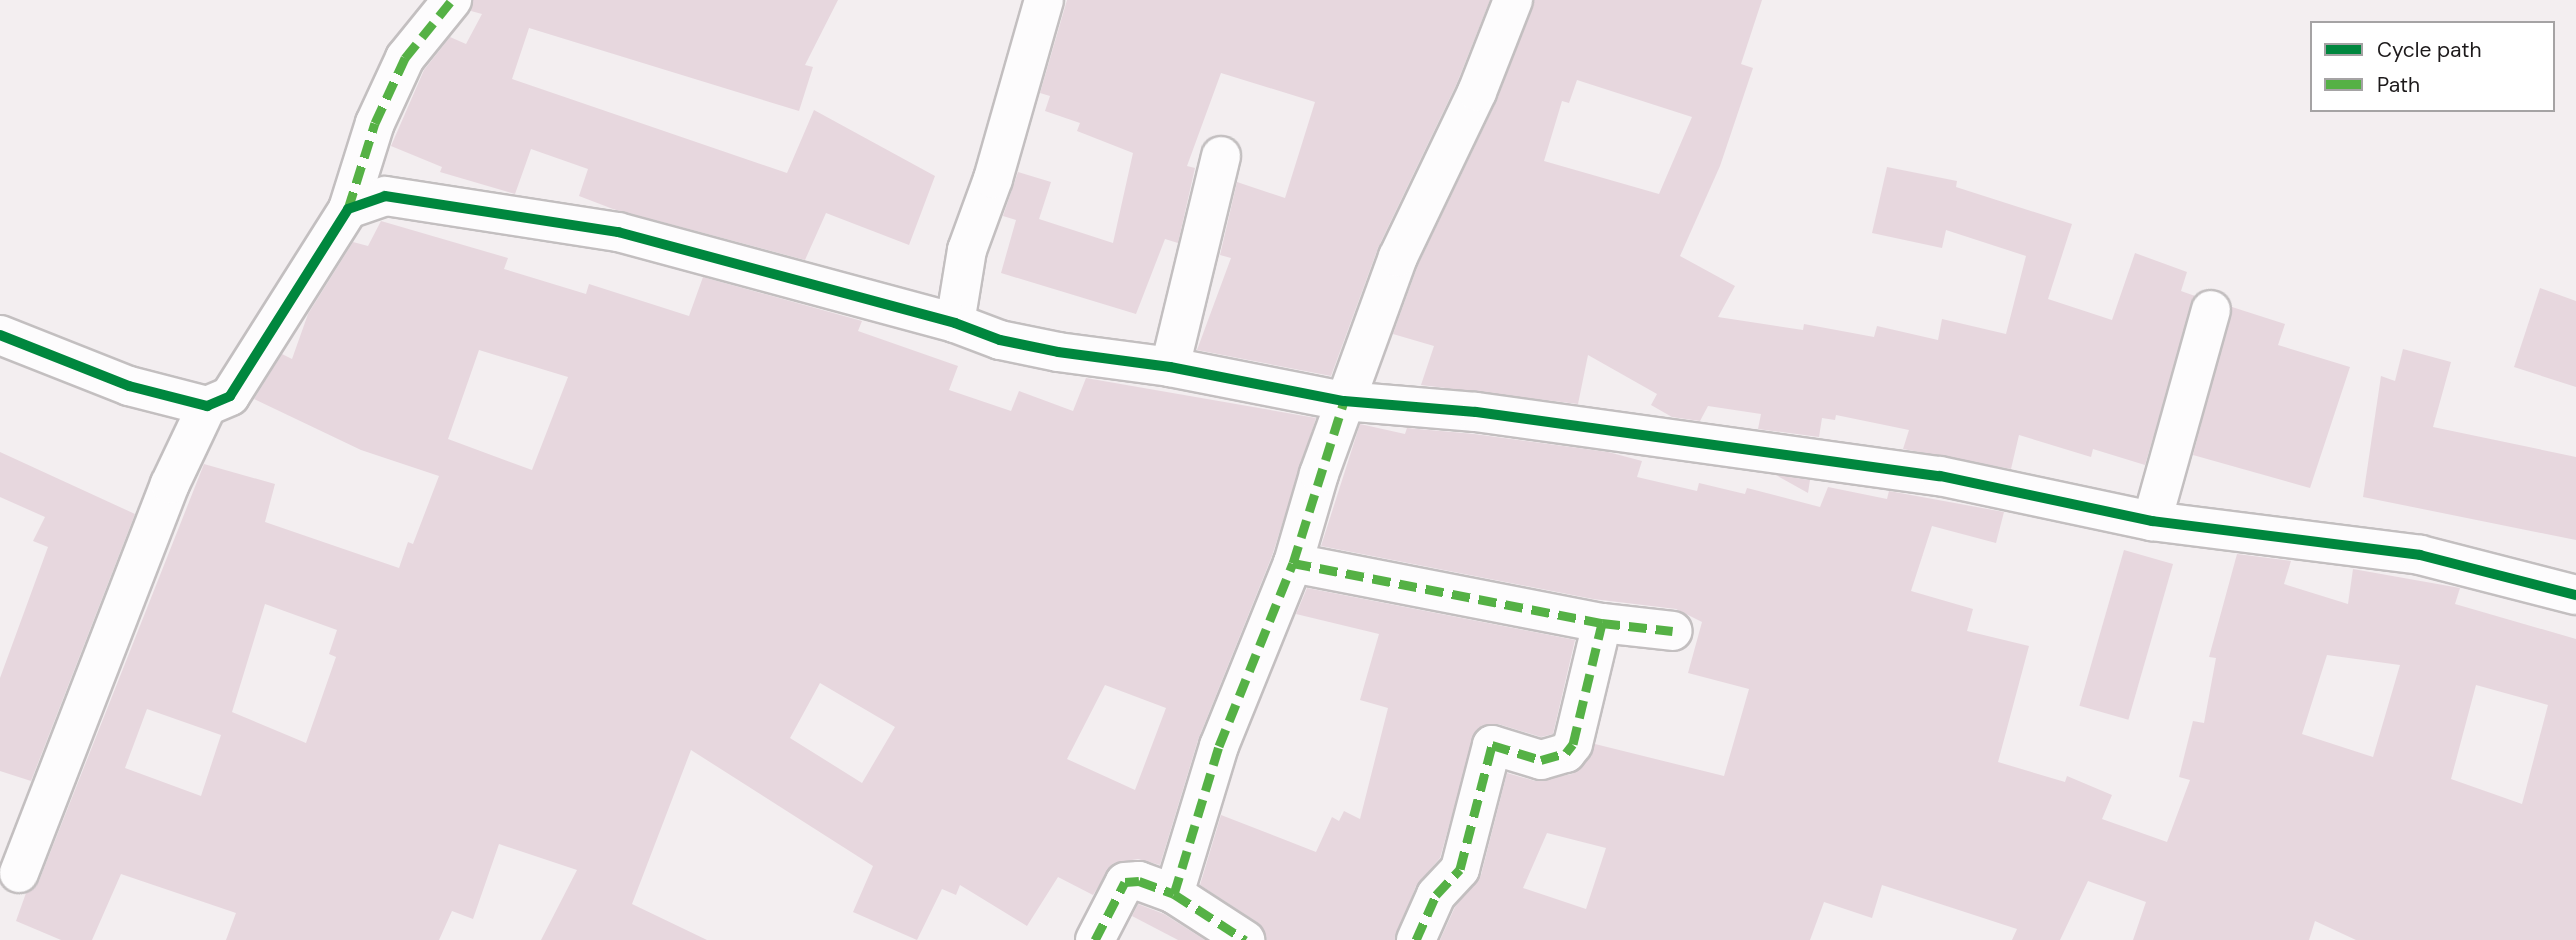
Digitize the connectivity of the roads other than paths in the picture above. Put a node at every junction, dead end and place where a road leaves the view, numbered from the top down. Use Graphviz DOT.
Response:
graph roads {
  1 [pos="452,0"];
  2 [pos="1044,0"];
  3 [pos="1513,0"];
  4 [pos="1221,156"];
  5 [pos="348,209"];
  6 [pos="2211,310"];
  7 [pos="955,323"];
  8 [pos="0,335"];
  9 [pos="1170,367"];
  10 [pos="1344,401"];
  11 [pos="207,406"];
  12 [pos="2152,521"];
  13 [pos="1293,563"];
  14 [pos="2576,595"];
  15 [pos="1602,623"];
  16 [pos="1673,631"];
  17 [pos="19,873"];
  18 [pos="1174,894"];
  19 [pos="1095,940"];
  20 [pos="1245,940"];
  21 [pos="1416,940"];
  1 -- 5 [label="street"];
  2 -- 7 [label="street"];
  3 -- 10 [label="street"];
  4 -- 9 [label="street"];
  5 -- 7 [label="street"];
  5 -- 11 [label="street"];
  6 -- 12 [label="street"];
  7 -- 9 [label="street"];
  8 -- 11 [label="street"];
  9 -- 10 [label="street"];
  10 -- 12 [label="street"];
  10 -- 13 [label="street"];
  11 -- 17 [label="street"];
  12 -- 14 [label="street"];
  13 -- 15 [label="street"];
  13 -- 18 [label="street"];
  15 -- 16 [label="street"];
  15 -- 21 [label="street"];
  18 -- 19 [label="street"];
  18 -- 20 [label="street"];
}
